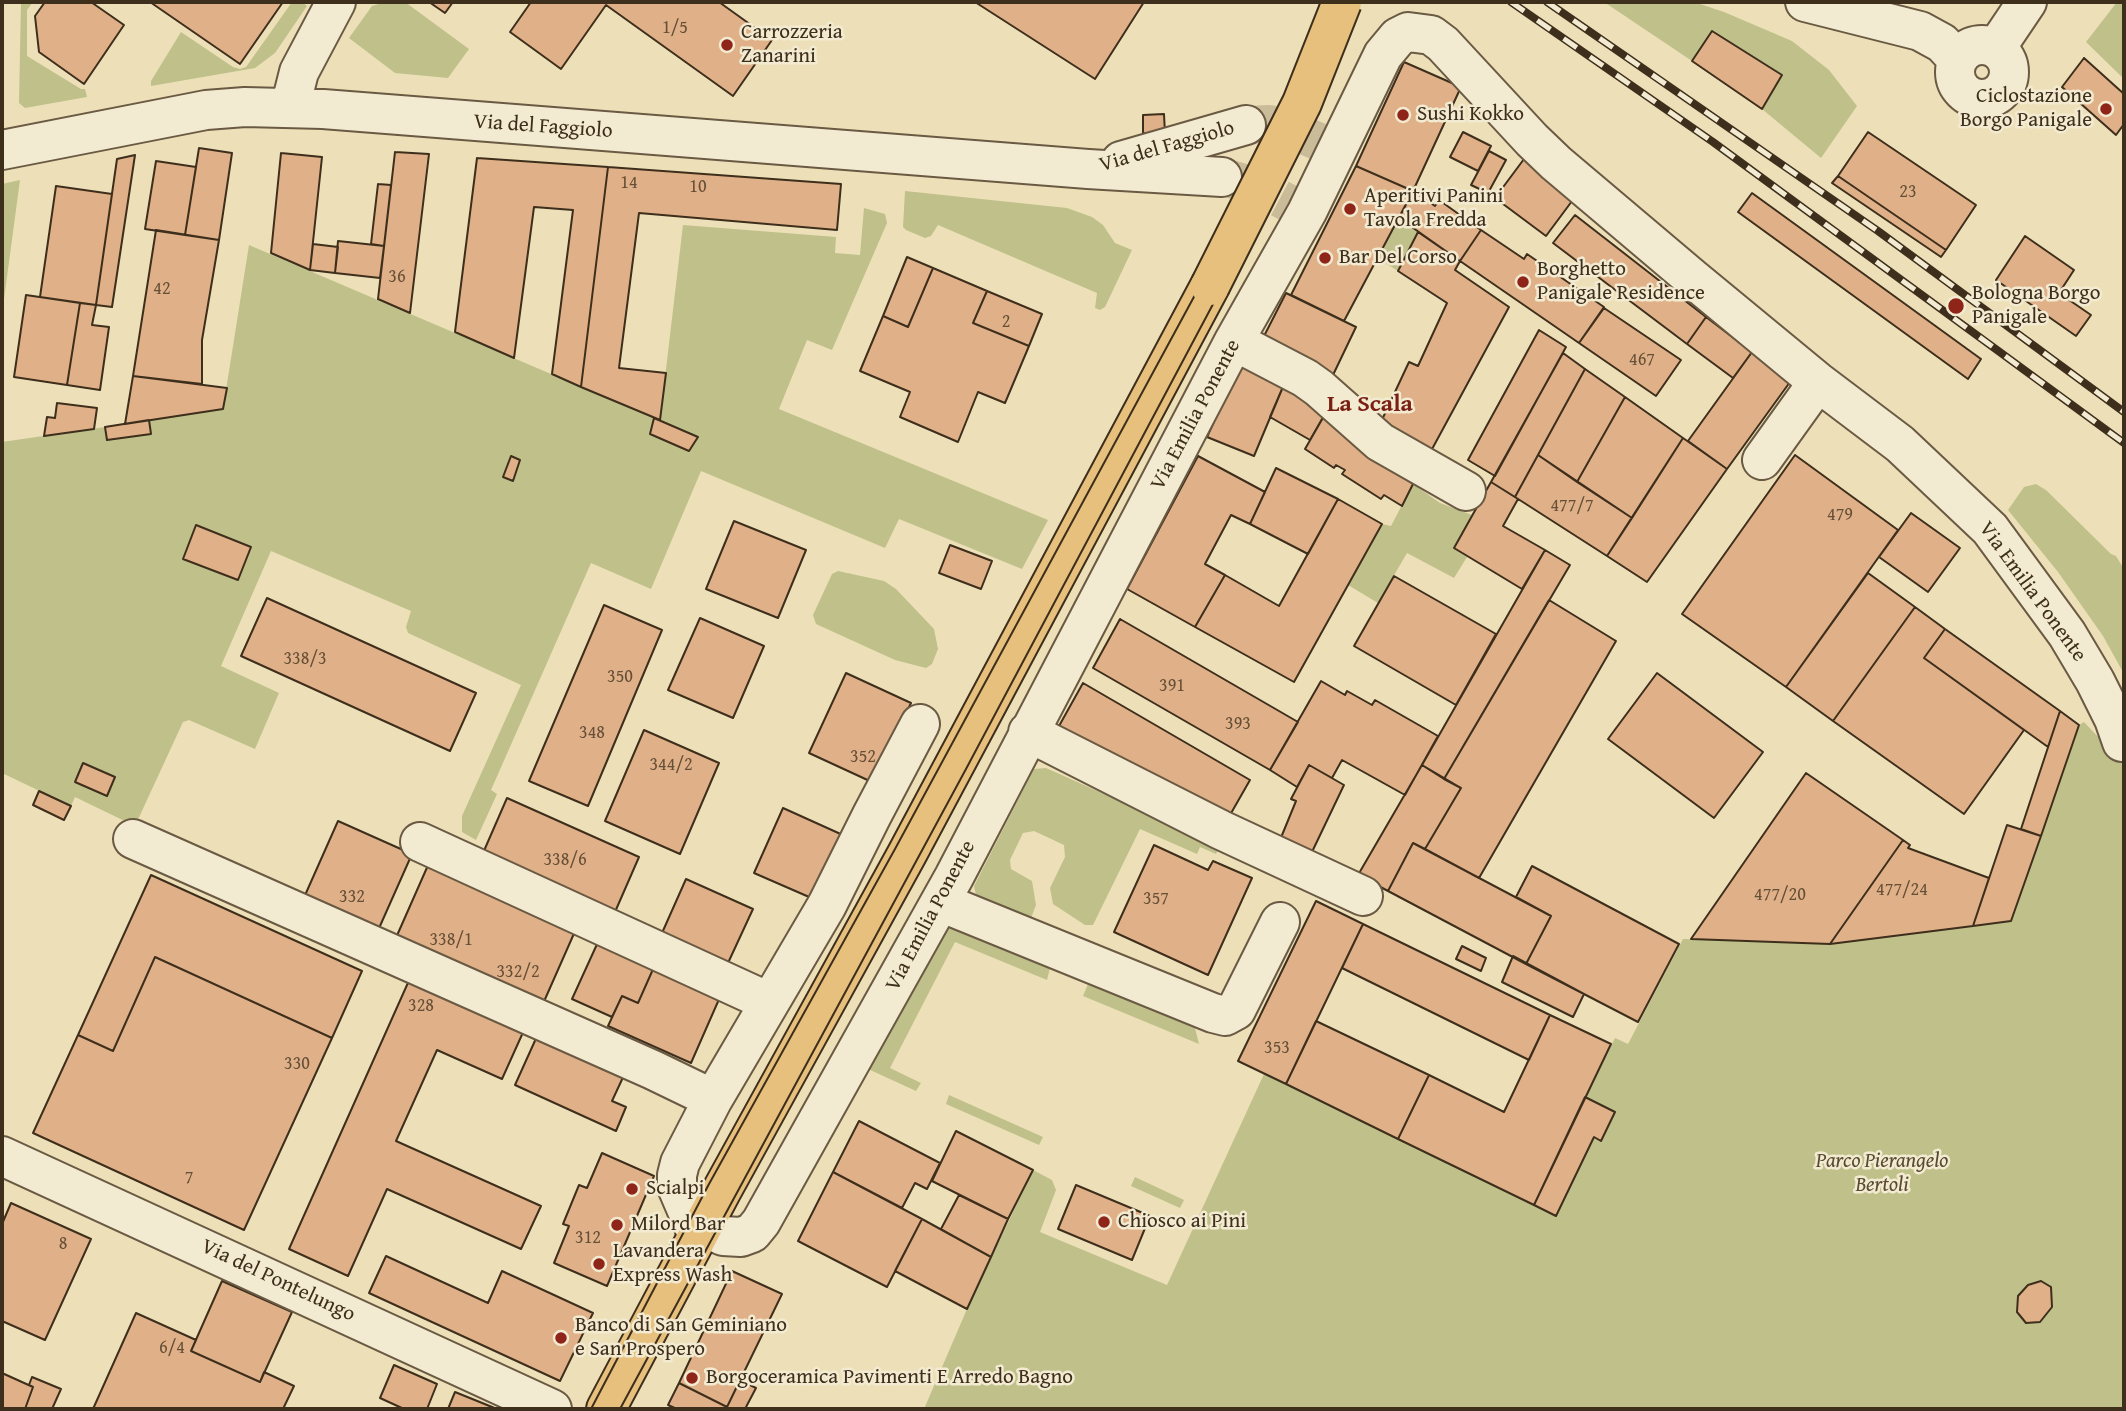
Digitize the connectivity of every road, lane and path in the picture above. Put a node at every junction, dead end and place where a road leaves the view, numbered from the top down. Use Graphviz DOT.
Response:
graph roads {
  1 [pos="337,2"];
  2 [pos="1342,2"];
  3 [pos="1805,2"];
  4 [pos="2028,2"];
  5 [pos="1996,48"];
  6 [pos="1957,59"];
  7 [pos="290,108"];
  8 [pos="1246,125"];
  9 [pos="2,150"];
  10 [pos="1088,169"];
  11 [pos="1222,177"];
  12 [pos="1234,341"];
  13 [pos="1818,382"];
  14 [pos="1762,460"];
  15 [pos="1466,491"];
  16 [pos="920,724"];
  17 [pos="1028,732"];
  18 [pos="2122,742"];
  19 [pos="133,839"];
  20 [pos="420,842"];
  21 [pos="1363,896"];
  22 [pos="940,902"];
  23 [pos="1280,922"];
  24 [pos="769,1002"];
  25 [pos="713,1099"];
  26 [pos="2,1156"];
  27 [pos="700,1231"];
  28 [pos="552,1409"];
  29 [pos="606,1409"];
  1 -- 7 [label="street"];
  2 -- 27 [label="main road, bridge"];
  3 -- 6 [label="street"];
  4 -- 5 [label="street"];
  5 -- 6 [label="street"];
  5 -- 6 [label="street"];
  7 -- 9 [label="street, Via del Faggiolo"];
  7 -- 10 [label="street, Via del Faggiolo"];
  8 -- 10 [label="street, Via del Faggiolo"];
  10 -- 11 [label="street, Via del Faggiolo"];
  12 -- 13 [label="street, Via Emilia Ponente"];
  12 -- 15 [label="street"];
  12 -- 17 [label="street, Via Emilia Ponente"];
  13 -- 14 [label="street"];
  13 -- 18 [label="street, Via Emilia Ponente"];
  16 -- 24 [label="street"];
  17 -- 21 [label="street"];
  17 -- 22 [label="street, Via Emilia Ponente"];
  19 -- 25 [label="street"];
  20 -- 24 [label="street"];
  22 -- 23 [label="street"];
  22 -- 27 [label="street, Via Emilia Ponente"];
  24 -- 25 [label="street"];
  25 -- 27 [label="street"];
  26 -- 28 [label="street, Via del Pontelungo"];
  27 -- 29 [label="main road"];
}
